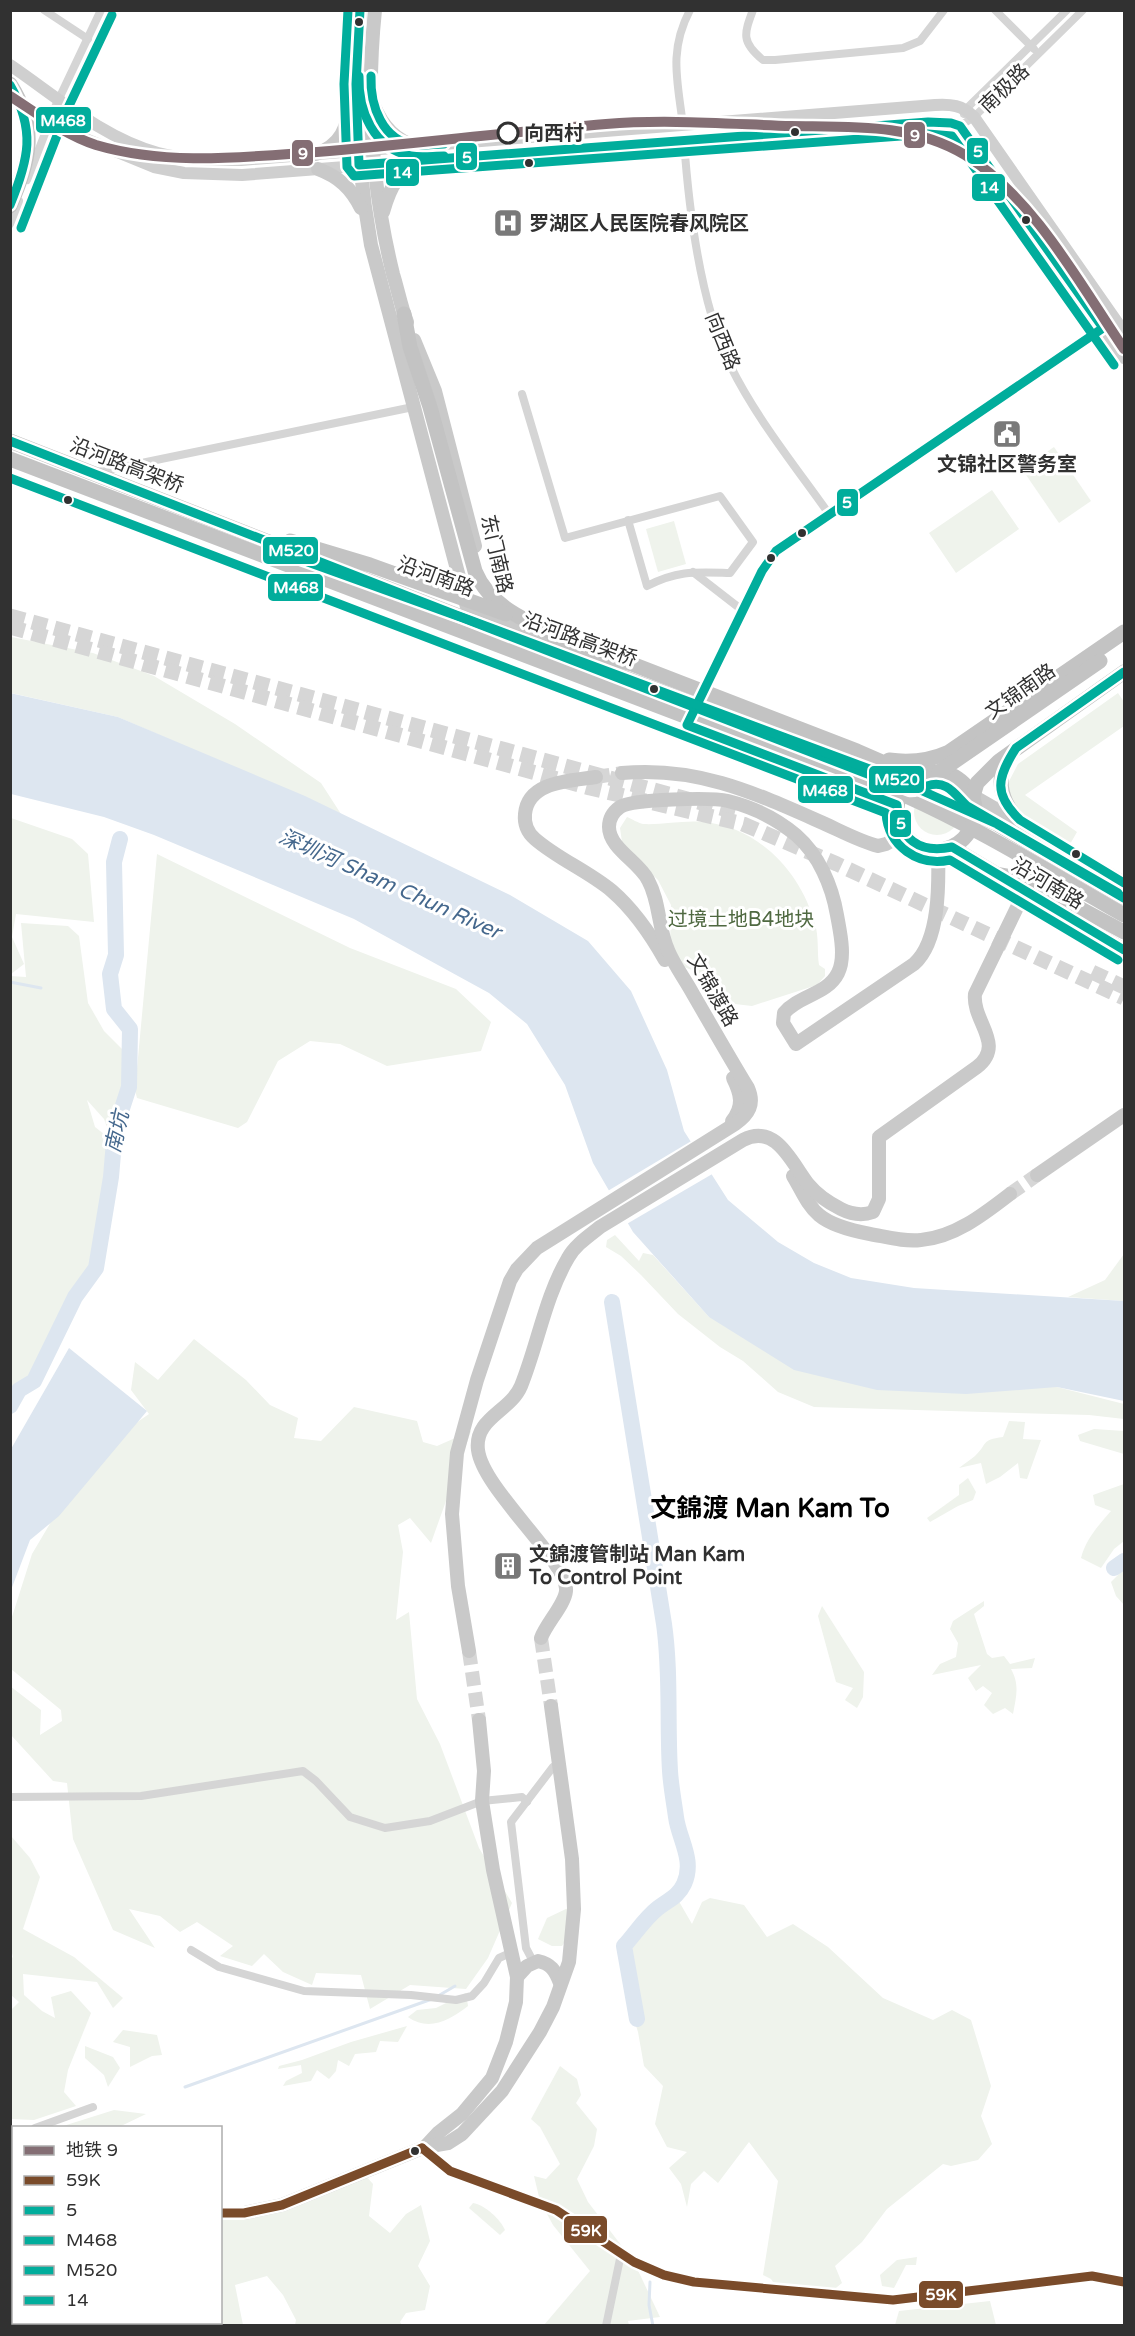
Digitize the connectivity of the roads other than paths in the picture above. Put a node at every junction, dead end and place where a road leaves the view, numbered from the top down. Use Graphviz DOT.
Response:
graph roads {
  1 [pos="44,10"];
  2 [pos="101,10"];
  3 [pos="360,10"];
  4 [pos="375,10"];
  5 [pos="690,10"];
  6 [pos="753,10"];
  7 [pos="944,10"];
  8 [pos="995,10"];
  9 [pos="1067,10"];
  10 [pos="1083,10"];
  11 [pos="88,39"];
  12 [pos="1031,46"];
  13 [pos="1039,54"];
  14 [pos="10,65"];
  15 [pos="10,84"];
  16 [pos="356,84"];
  17 [pos="10,97"];
  18 [pos="59,98"];
  19 [pos="372,100"];
  20 [pos="970,113"];
  21 [pos="49,124"];
  22 [pos="683,126"];
  23 [pos="960,126"];
  24 [pos="684,141"];
  25 [pos="416,146"];
  26 [pos="373,149"];
  27 [pos="358,150"];
  28 [pos="316,154"];
  29 [pos="424,160"];
  30 [pos="375,164"];
  31 [pos="359,165"];
  32 [pos="318,169"];
  33 [pos="12,201"];
  34 [pos="381,217"];
  35 [pos="366,220"];
  36 [pos="10,224"];
  37 [pos="404,314"];
  38 [pos="1120,317"];
  39 [pos="1103,328"];
  40 [pos="1125,332"];
  41 [pos="1125,358"];
  42 [pos="522,394"];
  43 [pos="413,407"];
  44 [pos="10,441"];
  45 [pos="10,459"];
  46 [pos="10,465"];
  47 [pos="98,472"];
  48 [pos="829,514"];
  49 [pos="628,520"];
  50 [pos="252,530"];
  51 [pos="692,572"];
  52 [pos="742,610"];
  53 [pos="461,611"];
  54 [pos="491,617"];
  55 [pos="531,623"];
  56 [pos="1125,632"];
  57 [pos="1125,644"];
  58 [pos="482,646"];
  59 [pos="632,664"];
  60 [pos="1124,674"];
  61 [pos="700,698"];
  62 [pos="687,725"];
  63 [pos="1016,748"];
  64 [pos="857,751"];
  65 [pos="939,772"];
  66 [pos="622,773"];
  67 [pos="596,777"];
  68 [pos="913,779"];
  69 [pos="973,796"];
  70 [pos="897,806"];
  71 [pos="997,824"];
  72 [pos="1023,825"];
  73 [pos="904,834"];
  74 [pos="945,849"];
  75 [pos="996,874"];
  76 [pos="1125,883"];
  77 [pos="1025,891"];
  78 [pos="1125,898"];
  79 [pos="1125,915"];
  80 [pos="1125,932"];
  81 [pos="1125,950"];
  82 [pos="1125,1115"];
  83 [pos="715,1136"];
  84 [pos="725,1152"];
  85 [pos="1037,1175"];
  86 [pos="1010,1194"];
  87 [pos="541,1638"];
  88 [pos="469,1651"];
  89 [pos="551,1706"];
  90 [pos="479,1720"];
  91 [pos="553,1767"];
  92 [pos="10,1797"];
  93 [pos="482,1801"];
  94 [pos="527,1802"];
  95 [pos="191,1950"];
  96 [pos="513,1958"];
  97 [pos="534,1963"];
  98 [pos="517,1977"];
  99 [pos="560,1983"];
  100 [pos="93,2107"];
  101 [pos="38,2126"];
  102 [pos="424,2148"];
  103 [pos="222,2213"];
  104 [pos="621,2254"];
  105 [pos="1125,2282"];
  106 [pos="606,2325"];
  1 -- 11 [label="street"];
  2 -- 11 [label="street"];
  3 -- 16 [label="main road"];
  4 -- 19 [label="main road, 东门南路"];
  5 -- 22 [label="street"];
  6 -- 7 [label="street"];
  8 -- 12 [label="street"];
  9 -- 12 [label="street, 南极路"];
  10 -- 13 [label="street, 南极路"];
  11 -- 18 [label="street"];
  12 -- 13 [label="street"];
  12 -- 20 [label="street, 南极路"];
  13 -- 20 [label="street, 南极路"];
  14 -- 18 [label="street"];
  15 -- 33 [label="highway"];
  16 -- 27 [label="main road"];
  16 -- 28 [label="main road"];
  17 -- 21 [label="street"];
  18 -- 21 [label="street"];
  18 -- 28 [label="street"];
  19 -- 25 [label="main road"];
  19 -- 26 [label="main road, 东门南路"];
  20 -- 22 [label="street"];
  20 -- 23 [label="street, 南极路"];
  20 -- 38 [label="street"];
  21 -- 32 [label="street"];
  21 -- 36 [label="street"];
  22 -- 25 [label="street"];
  23 -- 24 [label="street"];
  23 -- 39 [label="street"];
  24 -- 29 [label="street"];
  24 -- 48 [label="street, 向西路"];
  25 -- 26 [label="street"];
  26 -- 27 [label="street"];
  26 -- 30 [label="main road, 东门南路"];
  27 -- 28 [label="street"];
  27 -- 31 [label="main road"];
  29 -- 30 [label="street"];
  29 -- 34 [label="main road"];
  30 -- 31 [label="street"];
  30 -- 34 [label="main road, 东门南路"];
  31 -- 32 [label="street"];
  31 -- 35 [label="main road"];
  32 -- 35 [label="main road"];
  34 -- 37 [label="main road, 东门南路"];
  35 -- 43 [label="main road"];
  37 -- 54 [label="main road, 东门南路"];
  37 -- 55 [label="highway"];
  38 -- 40 [label="street"];
  39 -- 41 [label="street"];
  39 -- 48 [label="street"];
  42 -- 49 [label="street"];
  43 -- 47 [label="street"];
  43 -- 53 [label="main road"];
  44 -- 47 [label="street, 沿河南路"];
  44 -- 53 [label="highway, 沿河路高架桥"];
  45 -- 79 [label="highway, 沿河路高架桥"];
  46 -- 58 [label="street"];
  47 -- 50 [label="street, 沿河南路"];
  48 -- 52 [label="street"];
  49 -- 51 [label="street"];
  49 -- 51 [label="street"];
  50 -- 53 [label="street, 沿河南路"];
  50 -- 55 [label="highway"];
  51 -- 52 [label="street"];
  52 -- 61 [label="street"];
  53 -- 54 [label="main road, 沿河南路"];
  53 -- 58 [label="main road"];
  53 -- 59 [label="highway"];
  53 -- 71 [label="highway, 沿河路高架桥"];
  54 -- 58 [label="main road, 东门南路"];
  54 -- 61 [label="main road, 沿河南路"];
  55 -- 59 [label="highway"];
  56 -- 64 [label="highway"];
  57 -- 65 [label="highway, 文锦南路"];
  58 -- 62 [label="main road"];
  59 -- 64 [label="highway"];
  60 -- 63 [label="highway"];
  61 -- 62 [label="street"];
  61 -- 68 [label="main road, 沿河南路"];
  62 -- 70 [label="main road"];
  63 -- 69 [label="highway"];
  63 -- 72 [label="highway"];
  64 -- 71 [label="highway"];
  65 -- 68 [label="highway"];
  65 -- 69 [label="highway"];
  66 -- 73 [label="main road"];
  67 -- 83 [label="main road, 文锦渡路"];
  68 -- 70 [label="highway"];
  69 -- 72 [label="main road, 沿河南路"];
  69 -- 74 [label="highway"];
  70 -- 73 [label="highway"];
  71 -- 78 [label="highway, 沿河路高架桥"];
  72 -- 76 [label="main road, 沿河南路"];
  73 -- 74 [label="highway"];
  74 -- 75 [label="main road, 沿河南路"];
  74 -- 83 [label="main road, 文锦渡路"];
  75 -- 77 [label="main road, 沿河南路"];
  75 -- 80 [label="highway"];
  77 -- 81 [label="main road, 沿河南路"];
  77 -- 84 [label="main road"];
  82 -- 85 [label="main road"];
  83 -- 88 [label="main road"];
  84 -- 86 [label="main road"];
  84 -- 87 [label="main road"];
  89 -- 99 [label="main road"];
  90 -- 93 [label="main road"];
  91 -- 94 [label="street"];
  92 -- 93 [label="street"];
  93 -- 94 [label="street"];
  93 -- 96 [label="main road"];
  94 -- 97 [label="street"];
  95 -- 96 [label="street"];
  96 -- 98 [label="main road"];
  97 -- 98 [label="main road"];
  97 -- 99 [label="main road"];
  98 -- 102 [label="main road"];
  99 -- 102 [label="main road"];
  100 -- 101 [label="street"];
  102 -- 103 [label="main road"];
  102 -- 104 [label="street"];
  104 -- 105 [label="street"];
  104 -- 106 [label="street"];
}
